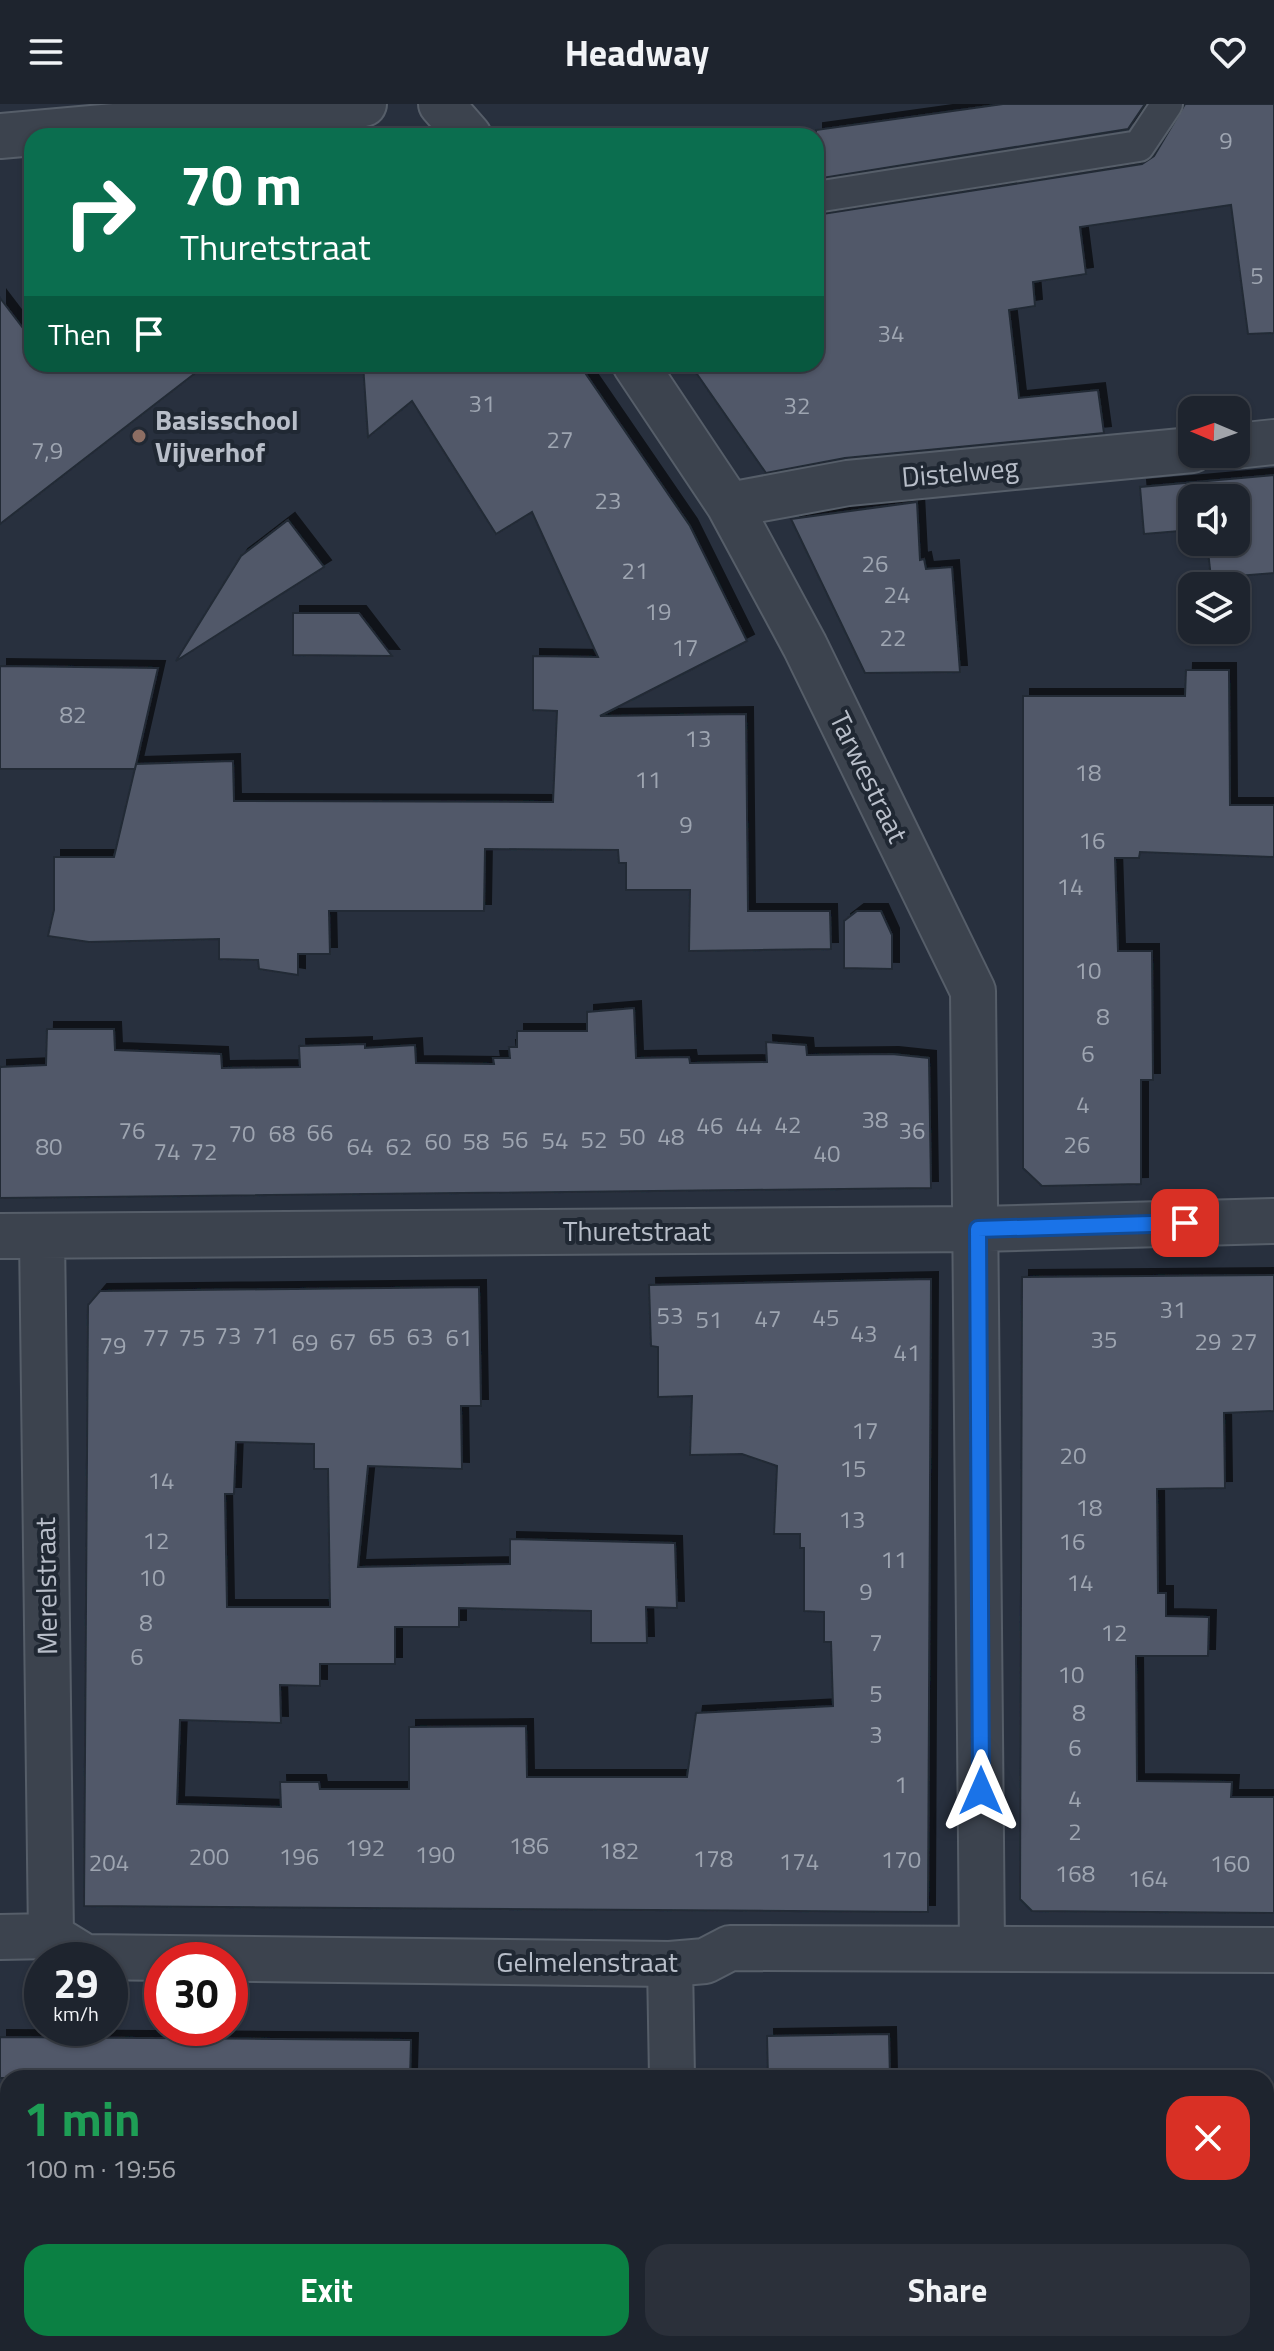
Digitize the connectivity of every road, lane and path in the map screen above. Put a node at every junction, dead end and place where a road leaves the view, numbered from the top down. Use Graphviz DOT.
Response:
graph roads {
  1 [pos="364,104"];
  2 [pos="441,104"];
  3 [pos="1167,104"];
  4 [pos="91,128"];
  5 [pos="462,128"];
  6 [pos="24,134"];
  7 [pos="0,136"];
  8 [pos="824,196"];
  9 [pos="640,372"];
  10 [pos="1274,442"];
  11 [pos="1250,445"];
  12 [pos="1178,451"];
  13 [pos="729,505"];
  14 [pos="1274,1221"];
  15 [pos="978,1229"];
  16 [pos="21,1236"];
  17 [pos="51,1936"];
  18 [pos="0,1937"];
  19 [pos="982,1947"];
  20 [pos="1274,1950"];
  21 [pos="670,1964"];
  22 [pos="672,2070"];
  1 -- 4 [label="street"];
  2 -- 5 [label="street"];
  3 -- 8 [label="lane"];
  6 -- 7 [label="street"];
  9 -- 13 [label="street, Tarwestraat"];
  10 -- 11 [label="street"];
  12 -- 13 [label="street, Distelweg"];
  13 -- 15 [label="street, Tarwestraat"];
  14 -- 15 [label="street, Thuretstraat"];
  15 -- 16 [label="street, Thuretstraat"];
  15 -- 19 [label="street, Tarwestraat"];
  16 -- 17 [label="street, Merelstraat"];
  17 -- 18 [label="street"];
  17 -- 21 [label="street, Gelmelenstraat"];
  19 -- 20 [label="street, Gelmelenstraat"];
  19 -- 21 [label="street, Gelmelenstraat"];
  21 -- 22 [label="street"];
}
